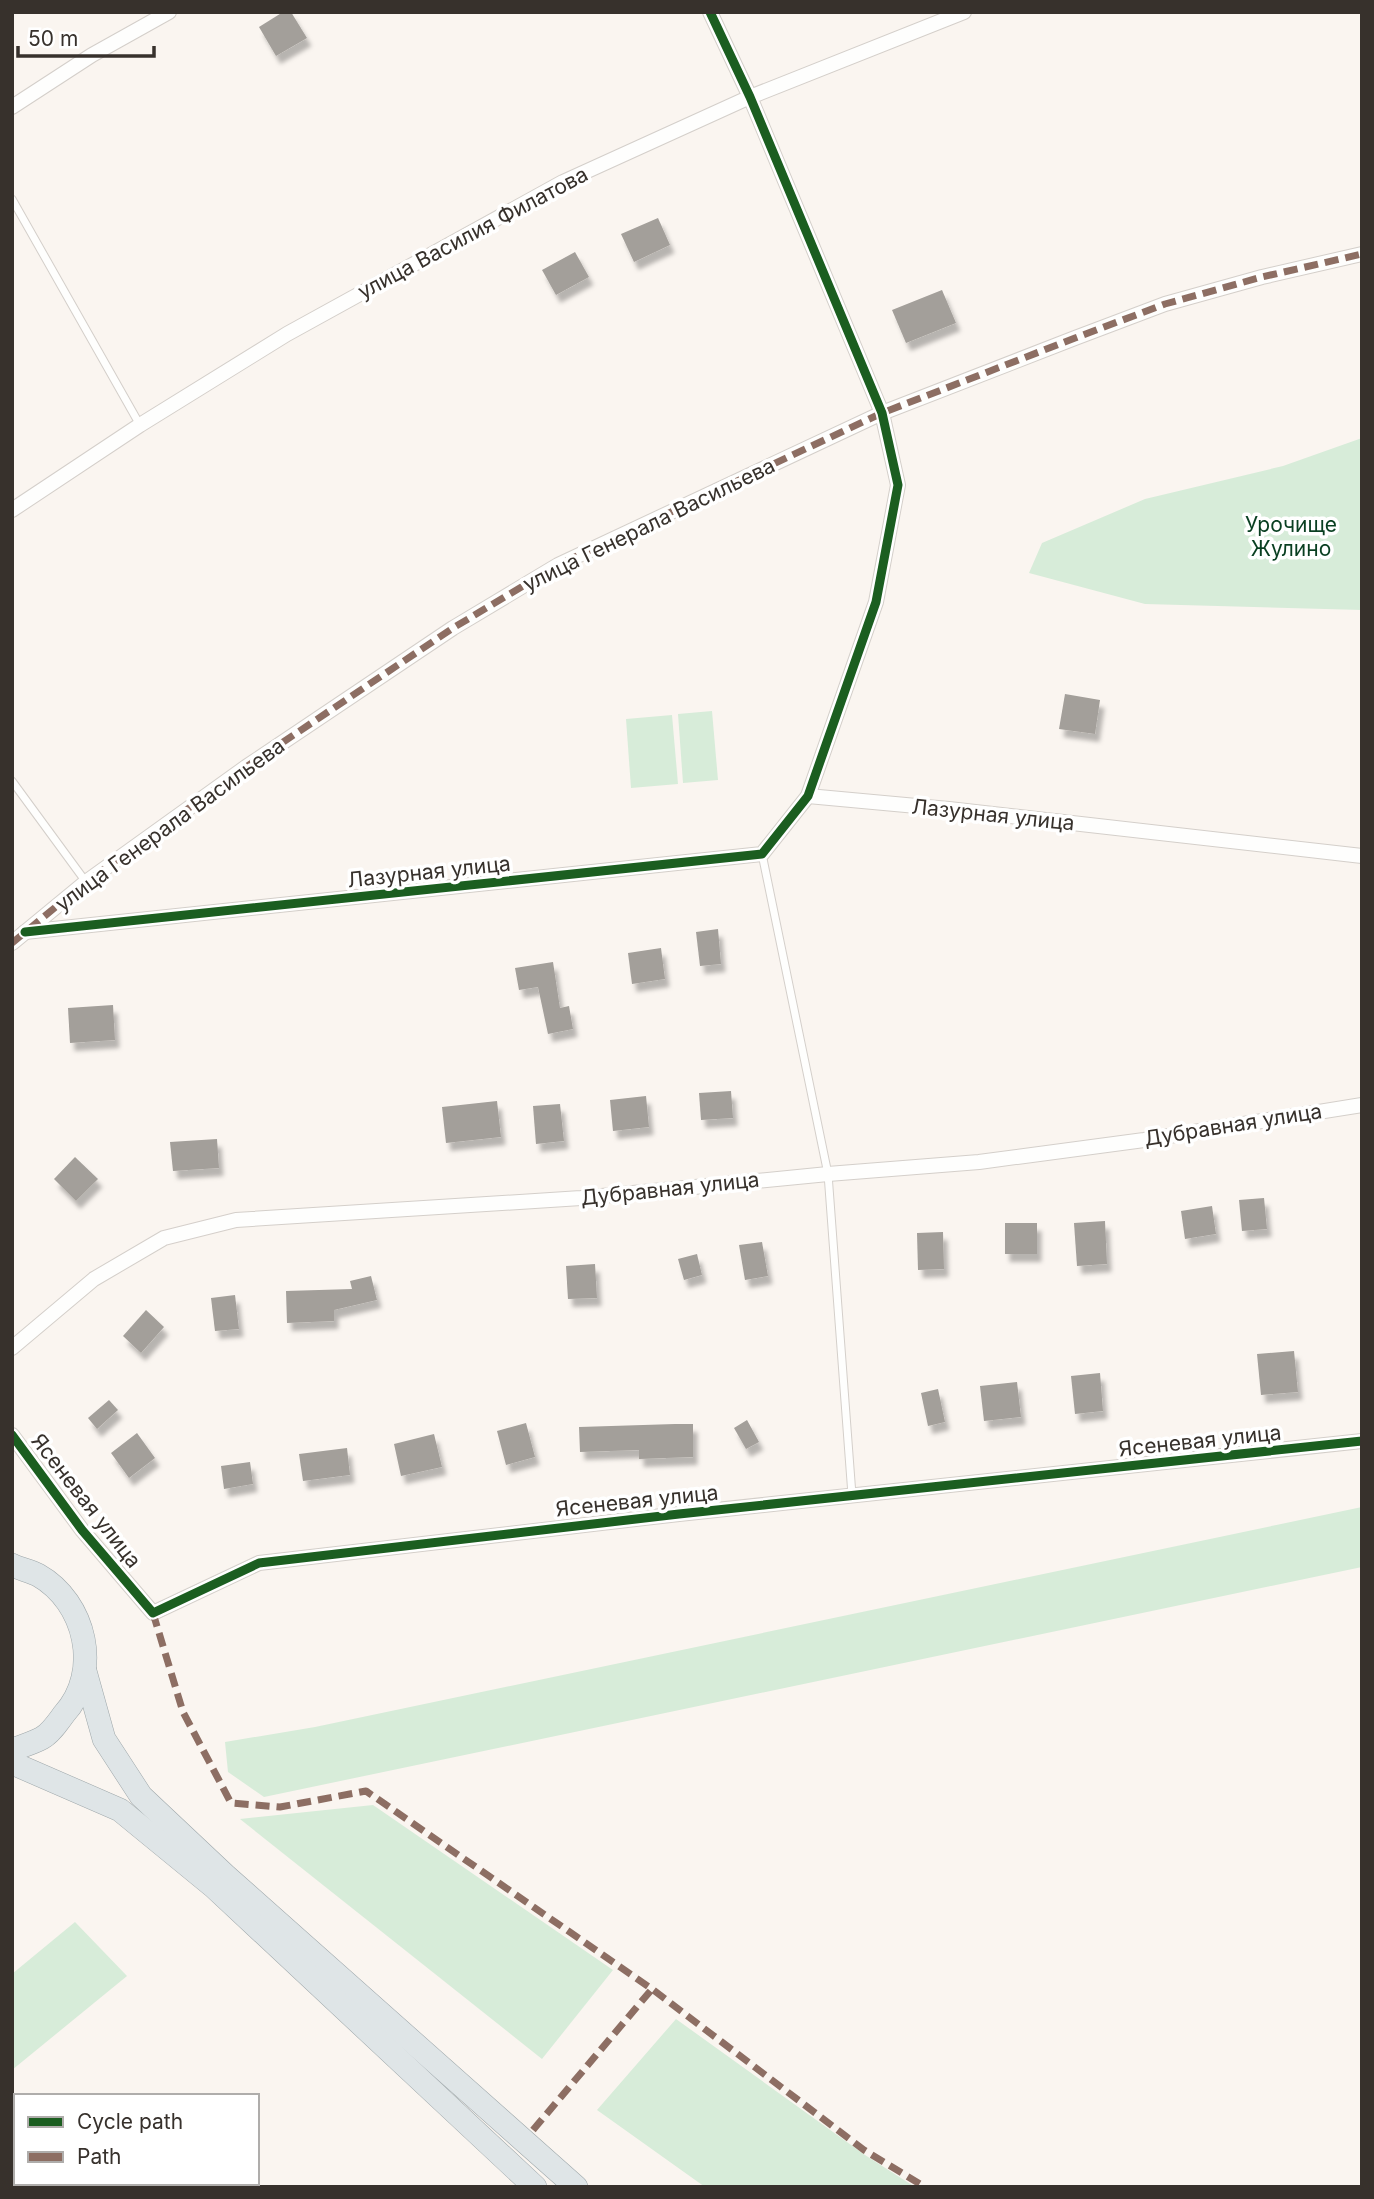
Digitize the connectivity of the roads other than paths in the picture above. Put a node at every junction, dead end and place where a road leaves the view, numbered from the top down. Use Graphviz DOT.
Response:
graph roads {
  1 [pos="169,12"];
  2 [pos="710,12"];
  3 [pos="964,12"];
  4 [pos="750,97"];
  5 [pos="12,107"];
  6 [pos="12,199"];
  7 [pos="1362,254"];
  8 [pos="883,413"];
  9 [pos="140,425"];
  10 [pos="12,510"];
  11 [pos="12,781"];
  12 [pos="808,796"];
  13 [pos="762,854"];
  14 [pos="1362,856"];
  15 [pos="86,882"];
  16 [pos="25,932"];
  17 [pos="12,943"];
  18 [pos="1362,1105"];
  19 [pos="828,1174"];
  20 [pos="12,1348"];
  21 [pos="12,1434"];
  22 [pos="1362,1441"];
  23 [pos="852,1495"];
  24 [pos="12,1558"];
  25 [pos="12,1566"];
  26 [pos="38,1575"];
  27 [pos="85,1671"];
  28 [pos="12,1750"];
  29 [pos="12,1763"];
  30 [pos="536,2187"];
  31 [pos="576,2187"];
  1 -- 5 [label="street"];
  2 -- 4 [label="street"];
  3 -- 4 [label="street, улица Василия Филатова"];
  4 -- 8 [label="street"];
  4 -- 9 [label="street, улица Василия Филатова"];
  6 -- 9 [label="lane"];
  7 -- 8 [label="street, улица Генерала Васильева"];
  8 -- 12 [label="street"];
  8 -- 15 [label="street, улица Генерала Васильева"];
  9 -- 10 [label="street, улица Василия Филатова"];
  11 -- 15 [label="lane"];
  12 -- 13 [label="street"];
  12 -- 14 [label="street, Лазурная улица"];
  13 -- 16 [label="street, Лазурная улица"];
  13 -- 19 [label="lane"];
  15 -- 16 [label="street, улица Генерала Васильева"];
  16 -- 17 [label="street, улица Генерала Васильева"];
  18 -- 19 [label="street, Дубравная улица"];
  19 -- 20 [label="street, Дубравная улица"];
  19 -- 23 [label="lane"];
  21 -- 23 [label="street, Ясеневая улица"];
  22 -- 23 [label="street, Ясеневая улица"];
  24 -- 26 [label="street"];
  25 -- 26 [label="main road"];
  26 -- 27 [label="main road"];
  27 -- 28 [label="main road"];
  27 -- 31 [label="main road"];
  29 -- 30 [label="main road"];
}
